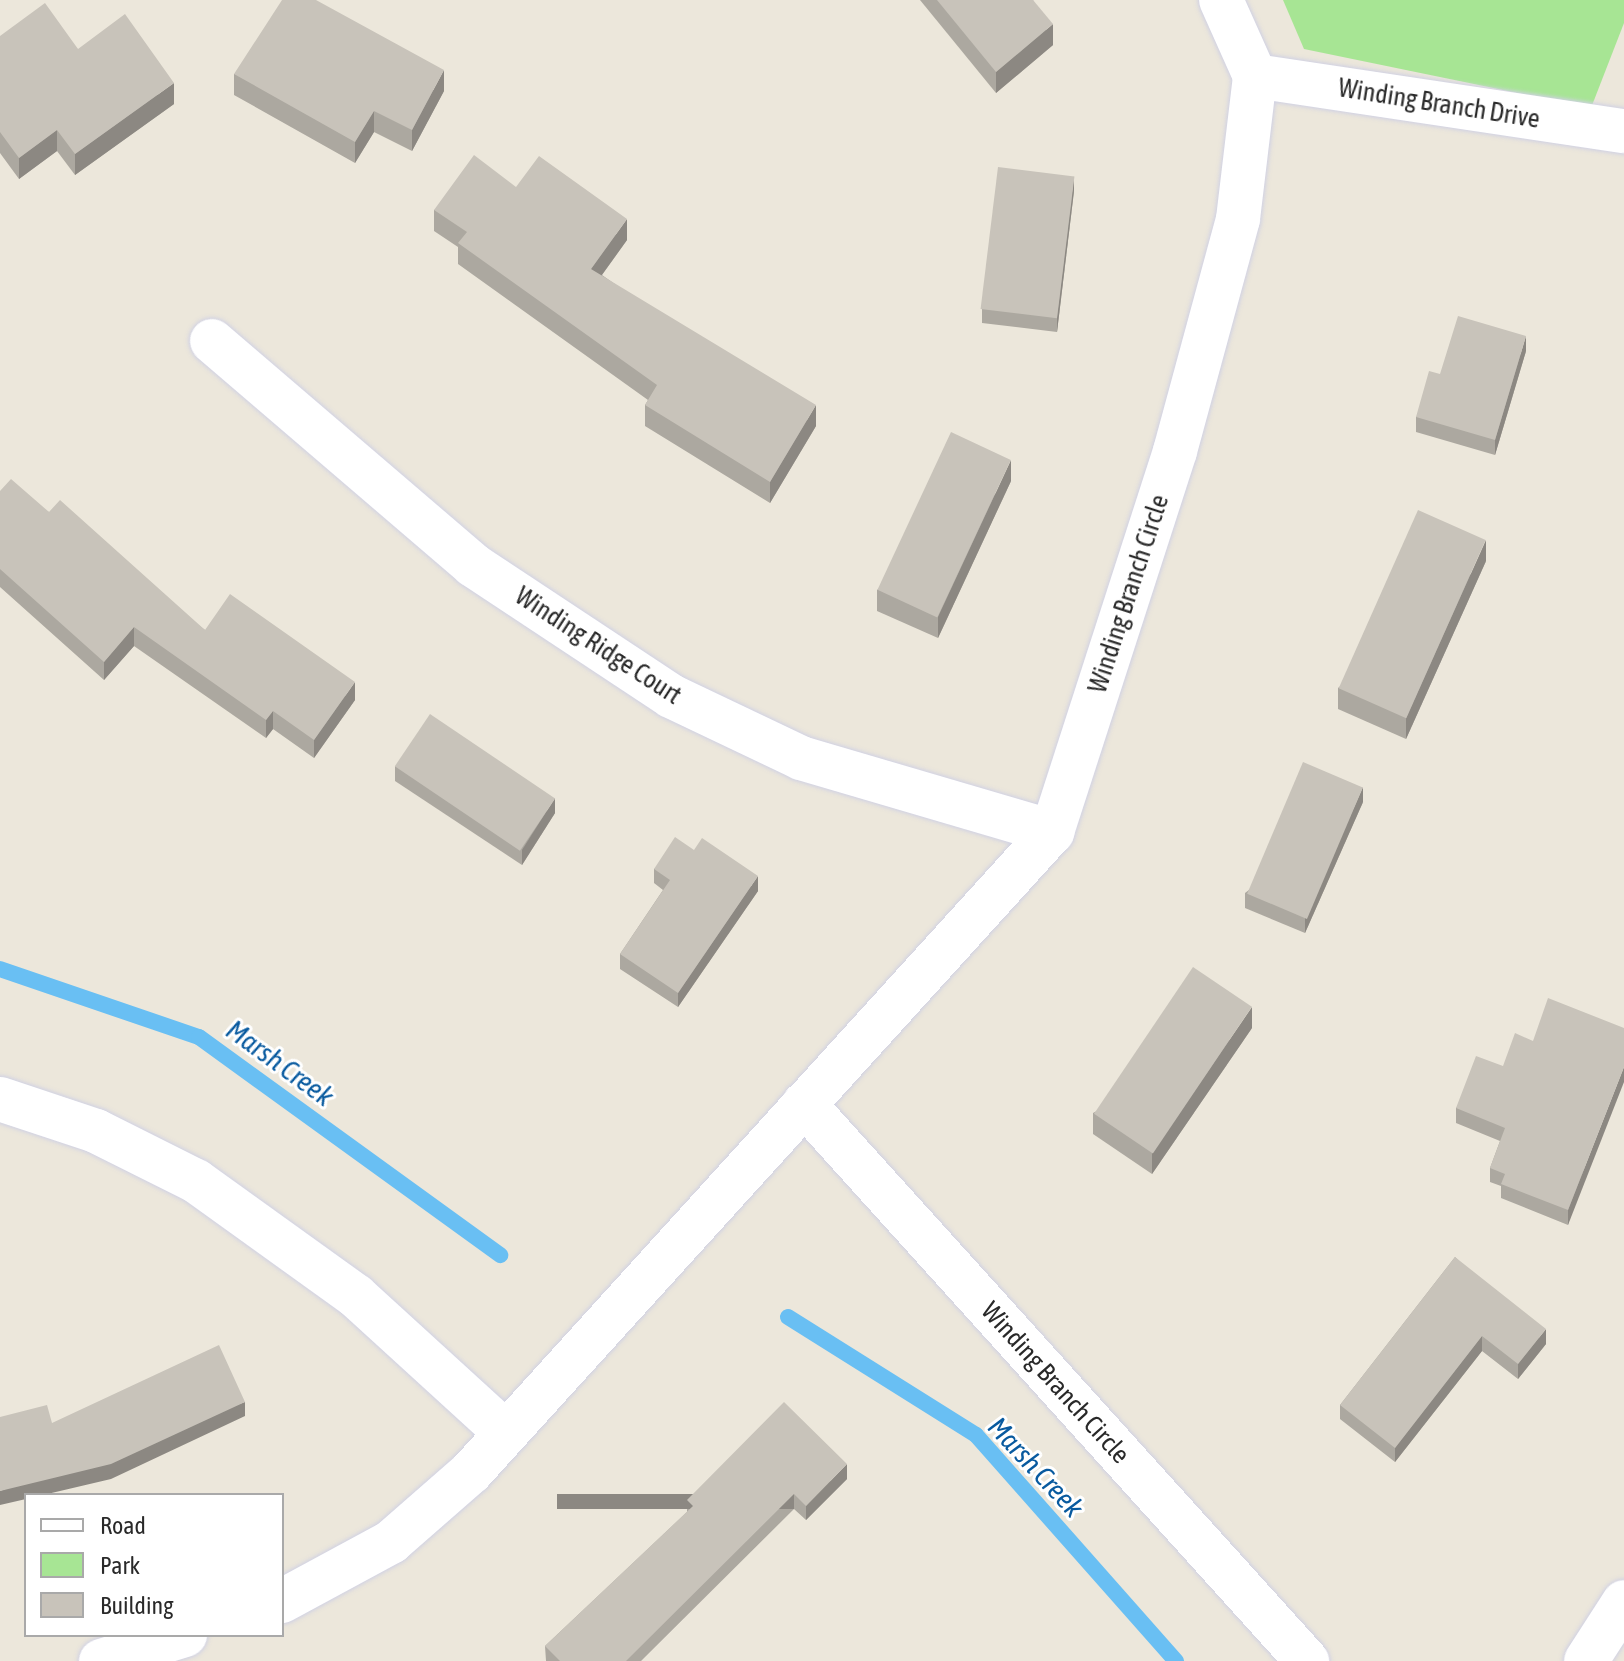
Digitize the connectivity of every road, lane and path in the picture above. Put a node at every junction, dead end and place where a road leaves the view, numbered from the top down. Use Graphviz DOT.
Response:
graph roads {
  1 [pos="1221,0"];
  2 [pos="1255,76"];
  3 [pos="1624,131"];
  4 [pos="212,341"];
  5 [pos="1052,832"];
  6 [pos="0,1099"];
  7 [pos="804,1104"];
  8 [pos="506,1433"];
  9 [pos="284,1600"];
  10 [pos="1624,1602"];
  11 [pos="179,1637"];
  12 [pos="101,1661"];
  13 [pos="1307,1661"];
  14 [pos="1586,1661"];
  1 -- 2 [label="street"];
  2 -- 3 [label="street, Winding Branch Drive"];
  2 -- 5 [label="street, Winding Branch Circle"];
  4 -- 5 [label="street, Winding Ridge Court"];
  5 -- 7 [label="street, Winding Branch Circle"];
  6 -- 8 [label="street"];
  7 -- 8 [label="street, Winding Branch Circle"];
  7 -- 13 [label="street, Winding Branch Circle"];
  8 -- 9 [label="street, Winding Branch Circle"];
  10 -- 14 [label="street"];
  11 -- 12 [label="street"];
}
